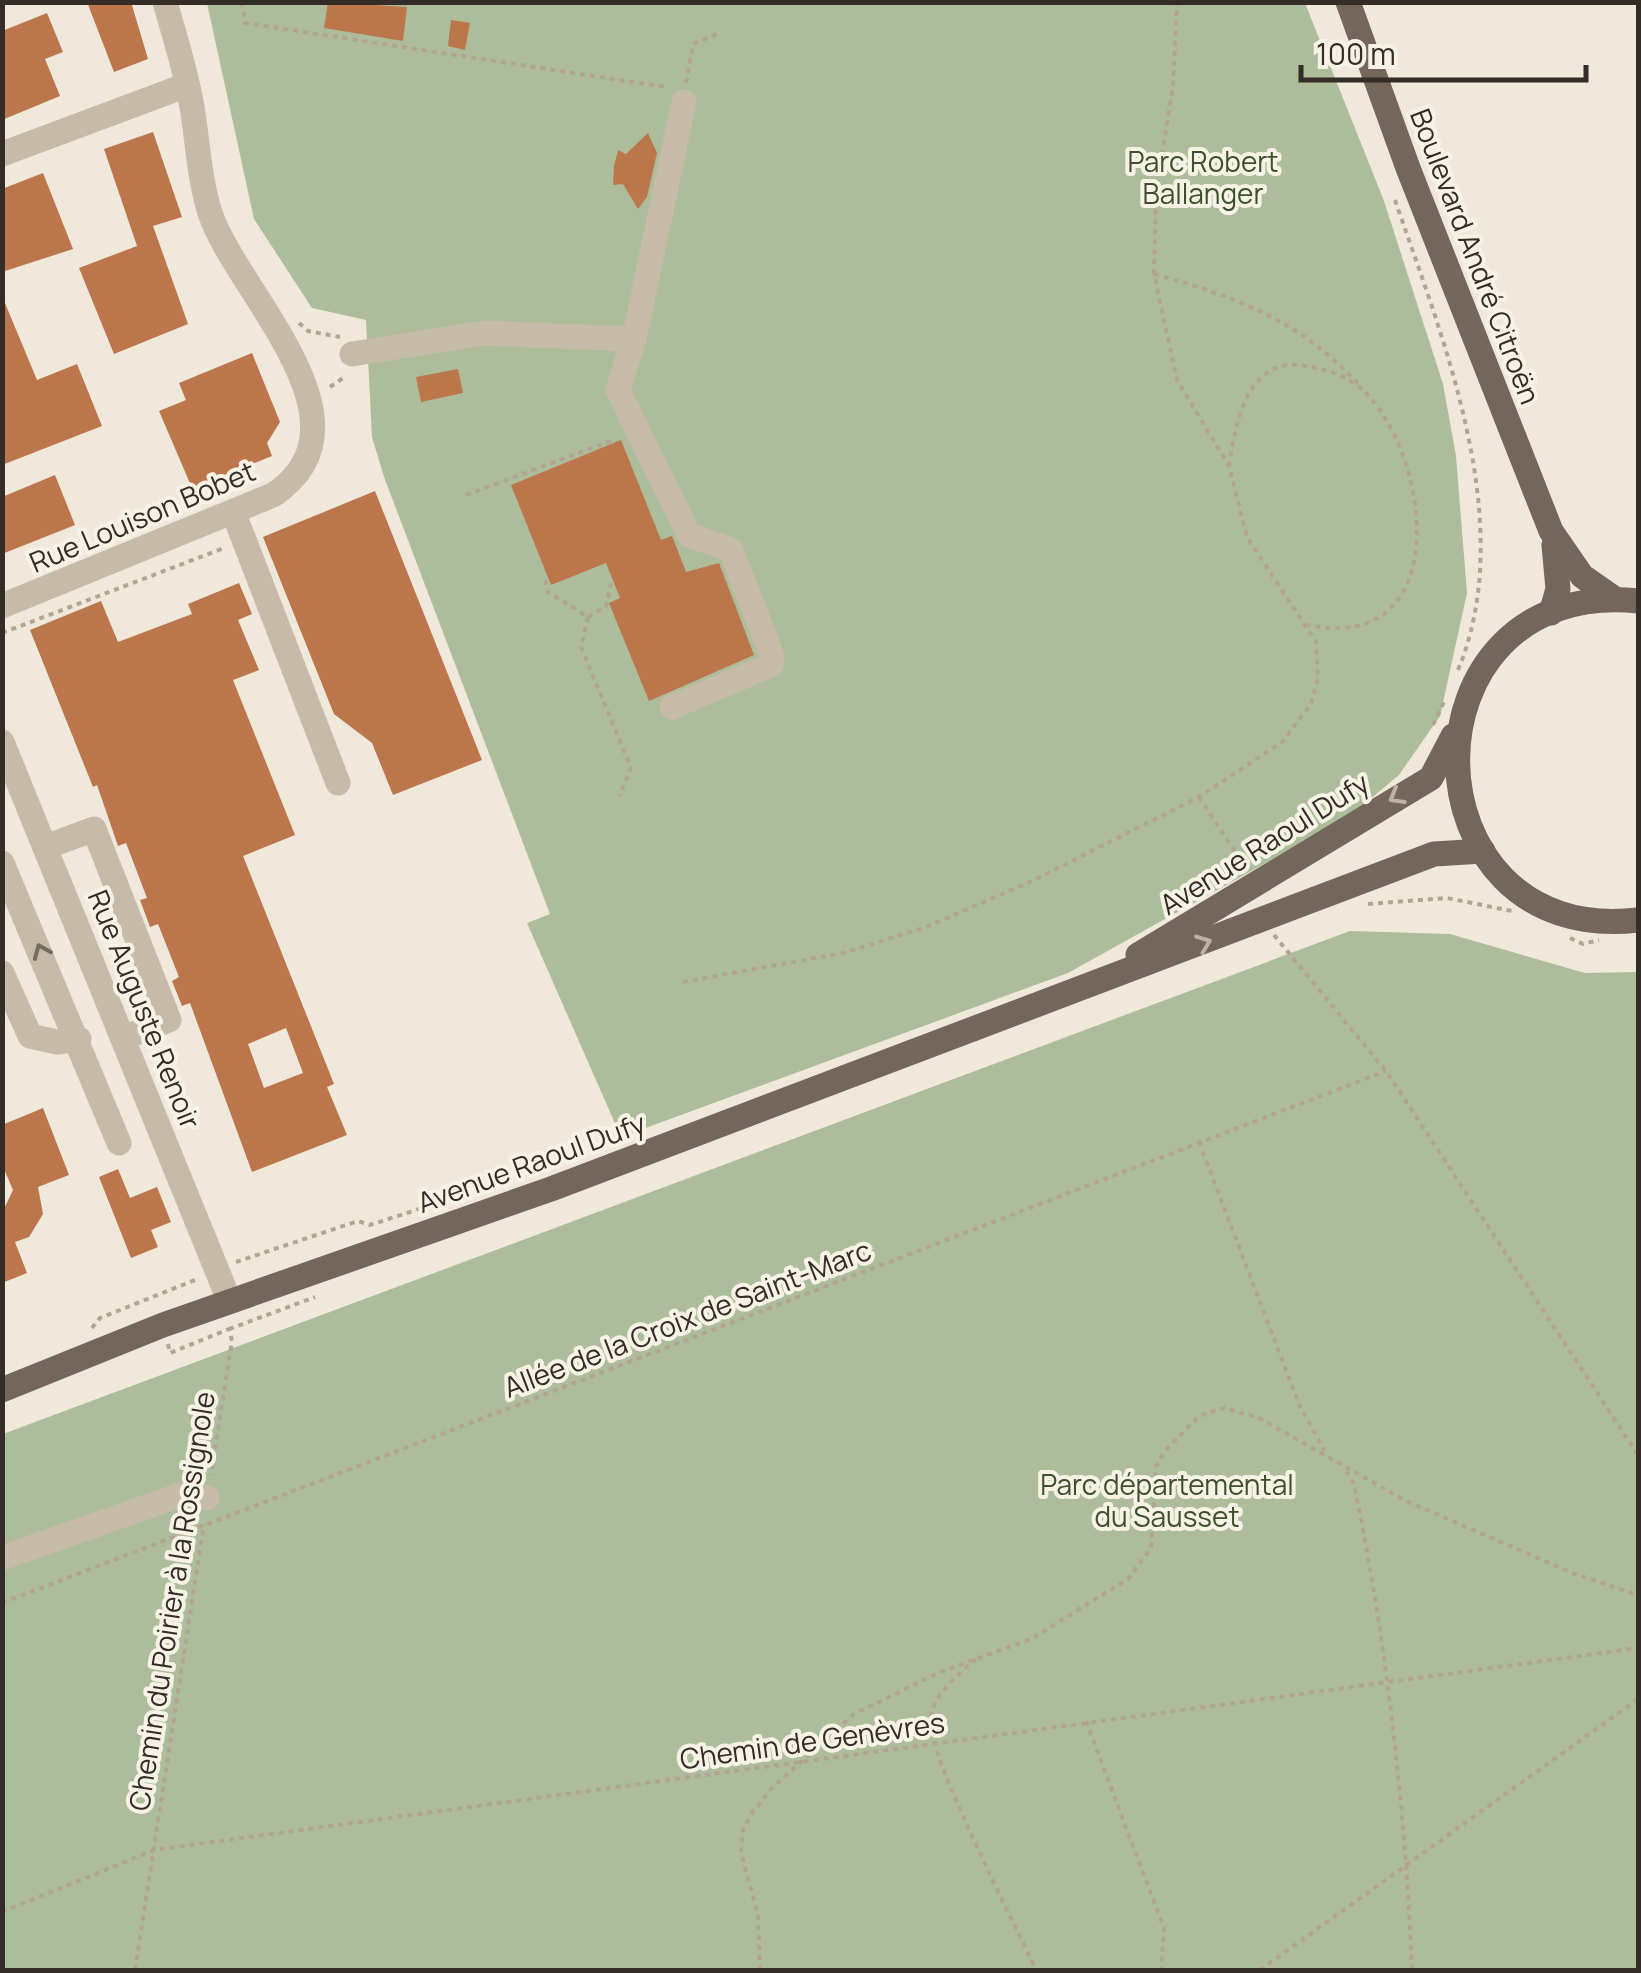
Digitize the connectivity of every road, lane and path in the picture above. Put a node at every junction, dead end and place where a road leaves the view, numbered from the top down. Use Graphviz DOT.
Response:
graph roads {
  1 [pos="165,2"];
  2 [pos="242,2"];
  3 [pos="1178,2"];
  4 [pos="1348,2"];
  5 [pos="717,34"];
  6 [pos="188,85"];
  7 [pos="684,102"];
  8 [pos="2,154"];
  9 [pos="1393,194"];
  10 [pos="1154,274"];
  11 [pos="291,312"];
  12 [pos="634,339"];
  13 [pos="352,354"];
  14 [pos="1367,394"];
  15 [pos="307,396"];
  16 [pos="638,430"];
  17 [pos="1229,466"];
  18 [pos="466,495"];
  19 [pos="234,514"];
  20 [pos="1551,530"];
  21 [pos="242,541"];
  22 [pos="612,578"];
  23 [pos="544,580"];
  24 [pos="1627,600"];
  25 [pos="2,606"];
  26 [pos="1551,613"];
  27 [pos="588,617"];
  28 [pos="1308,625"];
  29 [pos="2,633"];
  30 [pos="1453,681"];
  31 [pos="1446,697"];
  32 [pos="672,707"];
  33 [pos="1458,728"];
  34 [pos="1430,730"];
  35 [pos="2,742"];
  36 [pos="338,783"];
  37 [pos="619,796"];
  38 [pos="1199,797"];
  39 [pos="46,847"];
  40 [pos="1483,851"];
  41 [pos="2,863"];
  42 [pos="1249,872"];
  43 [pos="1383,901"];
  44 [pos="1504,908"];
  45 [pos="1637,921"];
  46 [pos="1274,935"];
  47 [pos="2,973"];
  48 [pos="683,982"];
  49 [pos="1080,990"];
  50 [pos="126,1037"];
  51 [pos="79,1039"];
  52 [pos="1386,1072"];
  53 [pos="119,1142"];
  54 [pos="1199,1142"];
  55 [pos="502,1183"];
  56 [pos="216,1269"];
  57 [pos="229,1300"];
  58 [pos="162,1325"];
  59 [pos="92,1328"];
  60 [pos="2,1390"];
  61 [pos="1324,1450"];
  62 [pos="1638,1454"];
  63 [pos="1344,1467"];
  64 [pos="207,1498"];
  65 [pos="204,1524"];
  66 [pos="2,1558"];
  67 [pos="1638,1595"];
  68 [pos="2,1602"];
  69 [pos="1638,1648"];
  70 [pos="978,1658"];
  71 [pos="1387,1683"];
  72 [pos="1638,1699"];
  73 [pos="1086,1722"];
  74 [pos="934,1744"];
  75 [pos="799,1763"];
  76 [pos="154,1850"];
  77 [pos="1408,1868"];
  78 [pos="2,1912"];
  79 [pos="135,1970"];
  80 [pos="760,1970"];
  81 [pos="1036,1970"];
  82 [pos="1161,1970"];
  83 [pos="1260,1970"];
  84 [pos="1412,1970"];
  1 -- 6 [label="street, Rue Louison Bobet"];
  2 -- 5 [label="path"];
  3 -- 10 [label="path"];
  4 -- 20 [label="main road, Boulevard André Citroën"];
  6 -- 8 [label="street"];
  6 -- 15 [label="street, Rue Louison Bobet"];
  7 -- 12 [label="street"];
  9 -- 30 [label="path"];
  10 -- 14 [label="path"];
  10 -- 17 [label="path"];
  11 -- 13 [label="path"];
  12 -- 13 [label="street"];
  12 -- 16 [label="street"];
  13 -- 15 [label="path"];
  14 -- 17 [label="path"];
  14 -- 28 [label="path"];
  15 -- 19 [label="street, Rue Louison Bobet"];
  16 -- 18 [label="path"];
  16 -- 32 [label="street"];
  17 -- 28 [label="path"];
  19 -- 21 [label="street"];
  19 -- 25 [label="street, Rue Louison Bobet"];
  20 -- 24 [label="main road, Boulevard André Citroën"];
  20 -- 26 [label="main road, Boulevard André Citroën"];
  21 -- 29 [label="path"];
  21 -- 36 [label="street"];
  22 -- 27 [label="path"];
  23 -- 27 [label="path"];
  24 -- 26 [label="main road, Avenue Raoul Dufy"];
  26 -- 33 [label="main road, Avenue Raoul Dufy"];
  27 -- 37 [label="path"];
  28 -- 38 [label="path"];
  31 -- 34 [label="path"];
  33 -- 40 [label="main road"];
  33 -- 49 [label="main road, Avenue Raoul Dufy, one-way"];
  35 -- 39 [label="street, Rue Auguste Renoir"];
  38 -- 42 [label="path"];
  38 -- 48 [label="path"];
  39 -- 50 [label="street, Rue Auguste Renoir"];
  39 -- 50 [label="street"];
  40 -- 45 [label="main road"];
  49 -- 40 [label="main road, Avenue Raoul Dufy, one-way"];
  51 -- 41 [label="street, one-way"];
  43 -- 44 [label="path"];
  46 -- 52 [label="path"];
  47 -- 51 [label="street"];
  49 -- 57 [label="main road, Avenue Raoul Dufy"];
  50 -- 56 [label="street, Rue Auguste Renoir"];
  51 -- 53 [label="street"];
  52 -- 54 [label="path, Allée de la Croix de Saint-Marc"];
  52 -- 62 [label="path"];
  54 -- 61 [label="path"];
  54 -- 65 [label="path, Allée de la Croix de Saint-Marc"];
  55 -- 56 [label="path"];
  56 -- 57 [label="street, Rue Auguste Renoir"];
  56 -- 59 [label="path"];
  57 -- 58 [label="main road, Avenue Raoul Dufy"];
  58 -- 60 [label="main road, Avenue Raoul Dufy"];
  58 -- 64 [label="path, Chemin du Poirier à la Rossignole"];
  61 -- 63 [label="path"];
  61 -- 70 [label="path"];
  63 -- 67 [label="path"];
  63 -- 71 [label="path"];
  64 -- 65 [label="path, Chemin du Poirier à la Rossignole"];
  64 -- 66 [label="street"];
  65 -- 68 [label="path, Allée de la Croix de Saint-Marc"];
  65 -- 76 [label="path, Chemin du Poirier à la Rossignole"];
  69 -- 71 [label="path, Chemin de Genèvres"];
  70 -- 74 [label="path"];
  70 -- 75 [label="path"];
  71 -- 73 [label="path, Chemin de Genèvres"];
  71 -- 77 [label="path"];
  72 -- 77 [label="path"];
  73 -- 74 [label="path, Chemin de Genèvres"];
  73 -- 82 [label="path"];
  74 -- 75 [label="path, Chemin de Genèvres"];
  74 -- 81 [label="path"];
  75 -- 76 [label="path, Chemin de Genèvres"];
  75 -- 80 [label="path"];
  76 -- 78 [label="path, Chemin de Genèvres"];
  76 -- 79 [label="path, Chemin du Poirier à la Rossignole"];
  77 -- 83 [label="path"];
  77 -- 84 [label="path"];
}
